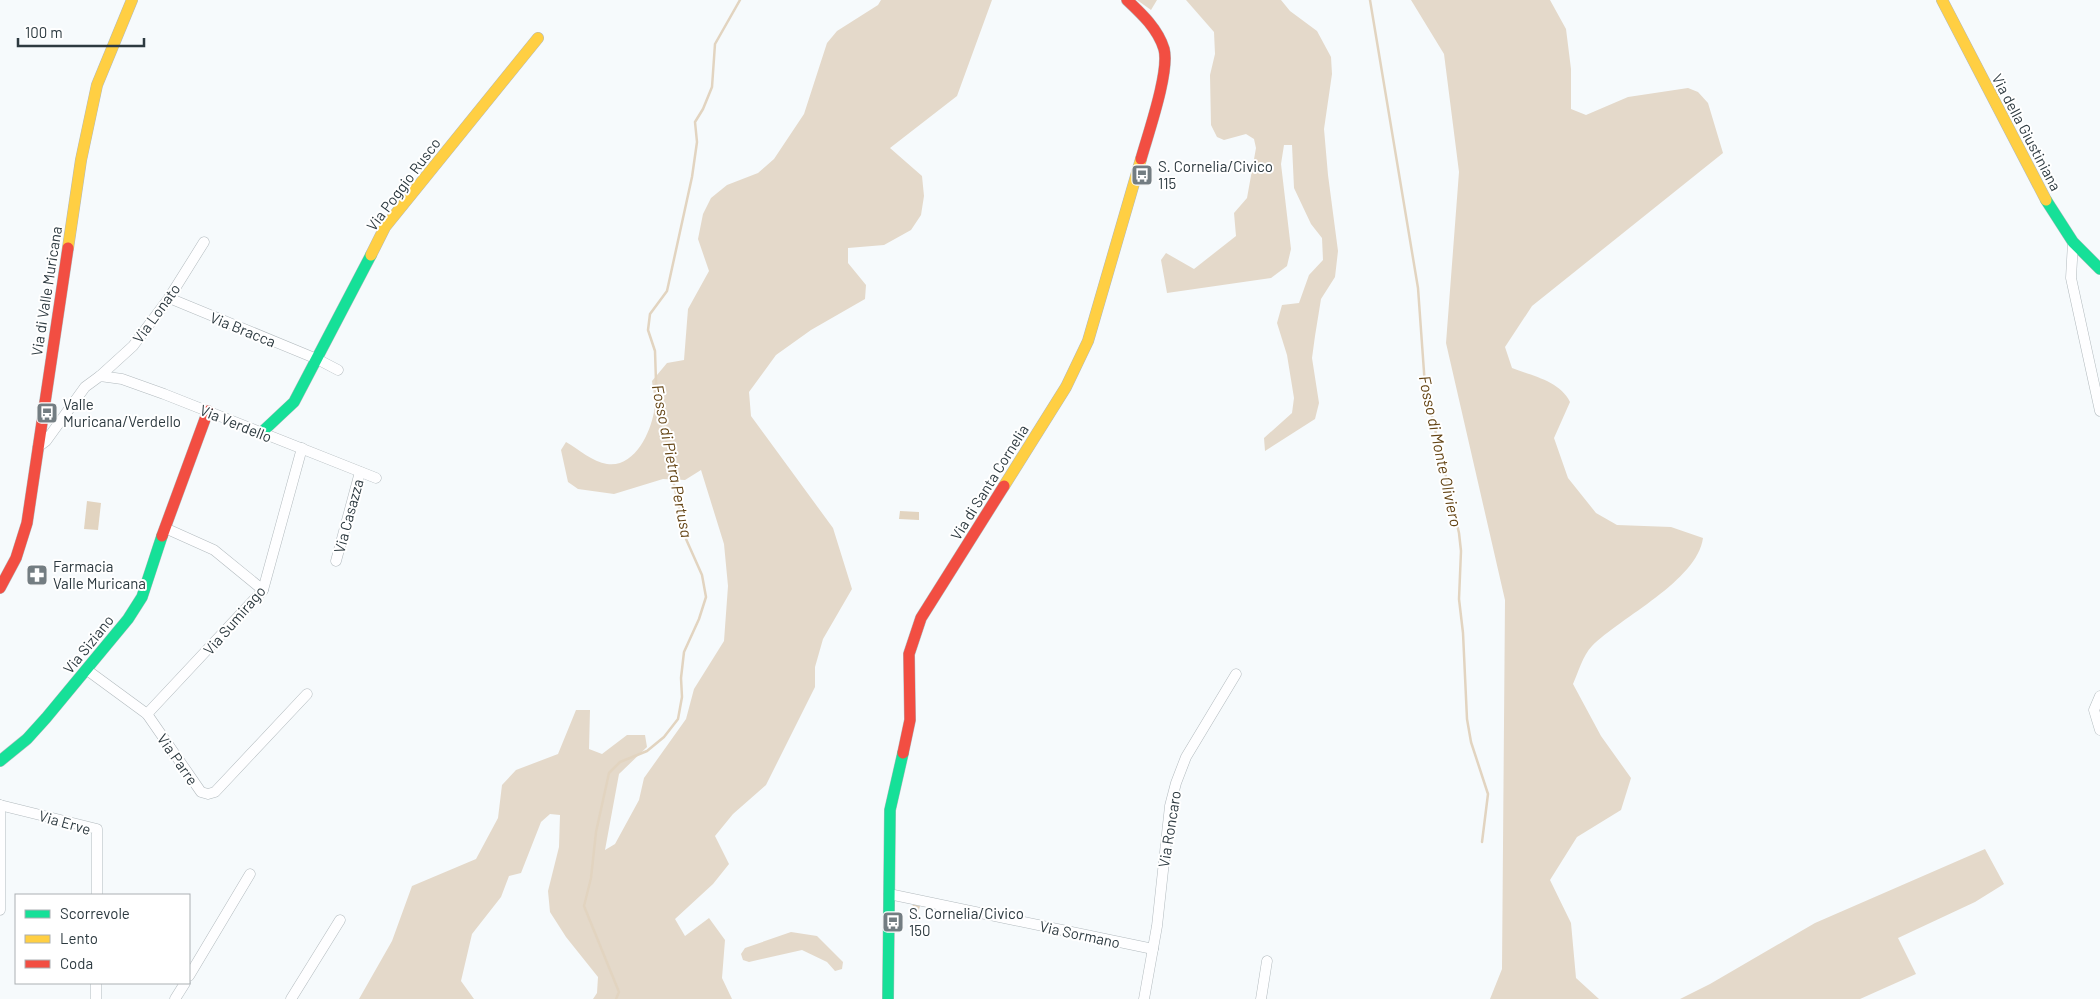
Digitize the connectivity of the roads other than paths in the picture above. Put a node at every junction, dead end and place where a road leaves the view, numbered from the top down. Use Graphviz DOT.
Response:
graph roads {
  1 [pos="132,0"];
  2 [pos="1127,0"];
  3 [pos="1942,0"];
  4 [pos="538,38"];
  5 [pos="204,242"];
  6 [pos="2073,242"];
  7 [pos="2100,268"];
  8 [pos="168,298"];
  9 [pos="318,359"];
  10 [pos="338,370"];
  11 [pos="100,376"];
  12 [pos="208,411"];
  13 [pos="2100,411"];
  14 [pos="261,433"];
  15 [pos="38,447"];
  16 [pos="302,448"];
  17 [pos="360,472"];
  18 [pos="376,478"];
  19 [pos="165,528"];
  20 [pos="336,561"];
  21 [pos="0,588"];
  22 [pos="264,590"];
  23 [pos="87,670"];
  24 [pos="1236,674"];
  25 [pos="307,694"];
  26 [pos="2100,696"];
  27 [pos="147,714"];
  28 [pos="2100,730"];
  29 [pos="0,761"];
  30 [pos="0,805"];
  31 [pos="250,874"];
  32 [pos="97,894"];
  33 [pos="889,894"];
  34 [pos="0,910"];
  35 [pos="340,920"];
  36 [pos="1153,949"];
  37 [pos="1267,961"];
  38 [pos="190,974"];
  39 [pos="96,984"];
  40 [pos="184,984"];
  41 [pos="96,999"];
  42 [pos="175,999"];
  43 [pos="291,999"];
  44 [pos="888,999"];
  45 [pos="1144,999"];
  46 [pos="1261,999"];
  1 -- 15 [label="street, Via di Valle Muricana"];
  2 -- 33 [label="street, Via di Santa Cornelia"];
  3 -- 6 [label="street, Via della Giustiniana"];
  4 -- 9 [label="street, Via Poggio Rusco"];
  5 -- 8 [label="street, Via Lonato"];
  6 -- 7 [label="street, Via della Giustiniana"];
  6 -- 13 [label="street"];
  8 -- 9 [label="street, Via Bracca"];
  8 -- 11 [label="street, Via Lonato"];
  9 -- 10 [label="street, Via Bracca"];
  9 -- 14 [label="street, Via Poggio Rusco"];
  11 -- 12 [label="street, Via Verdello"];
  11 -- 15 [label="street"];
  12 -- 14 [label="street, Via Verdello"];
  12 -- 19 [label="street, Via Siziano"];
  14 -- 16 [label="street, Via Verdello"];
  15 -- 21 [label="street, Via di Valle Muricana"];
  16 -- 17 [label="street, Via Verdello"];
  16 -- 22 [label="street, Via Sumirago"];
  17 -- 18 [label="street, Via Verdello"];
  17 -- 20 [label="street, Via Casazza"];
  19 -- 22 [label="street"];
  19 -- 23 [label="street, Via Siziano"];
  22 -- 27 [label="street, Via Sumirago"];
  23 -- 27 [label="street, Via Parre"];
  23 -- 29 [label="street, Via Siziano"];
  24 -- 36 [label="street, Via Roncaro"];
  25 -- 27 [label="street, Via Parre"];
  26 -- 28 [label="street"];
  30 -- 32 [label="street, Via Erve"];
  30 -- 34 [label="street"];
  31 -- 38 [label="street"];
  33 -- 36 [label="street, Via Sormano"];
  33 -- 44 [label="street, Via di Santa Cornelia"];
  35 -- 43 [label="street"];
  36 -- 45 [label="street, Via Roncaro"];
  37 -- 46 [label="street"];
  39 -- 41 [label="street"];
  40 -- 42 [label="street"];
}
